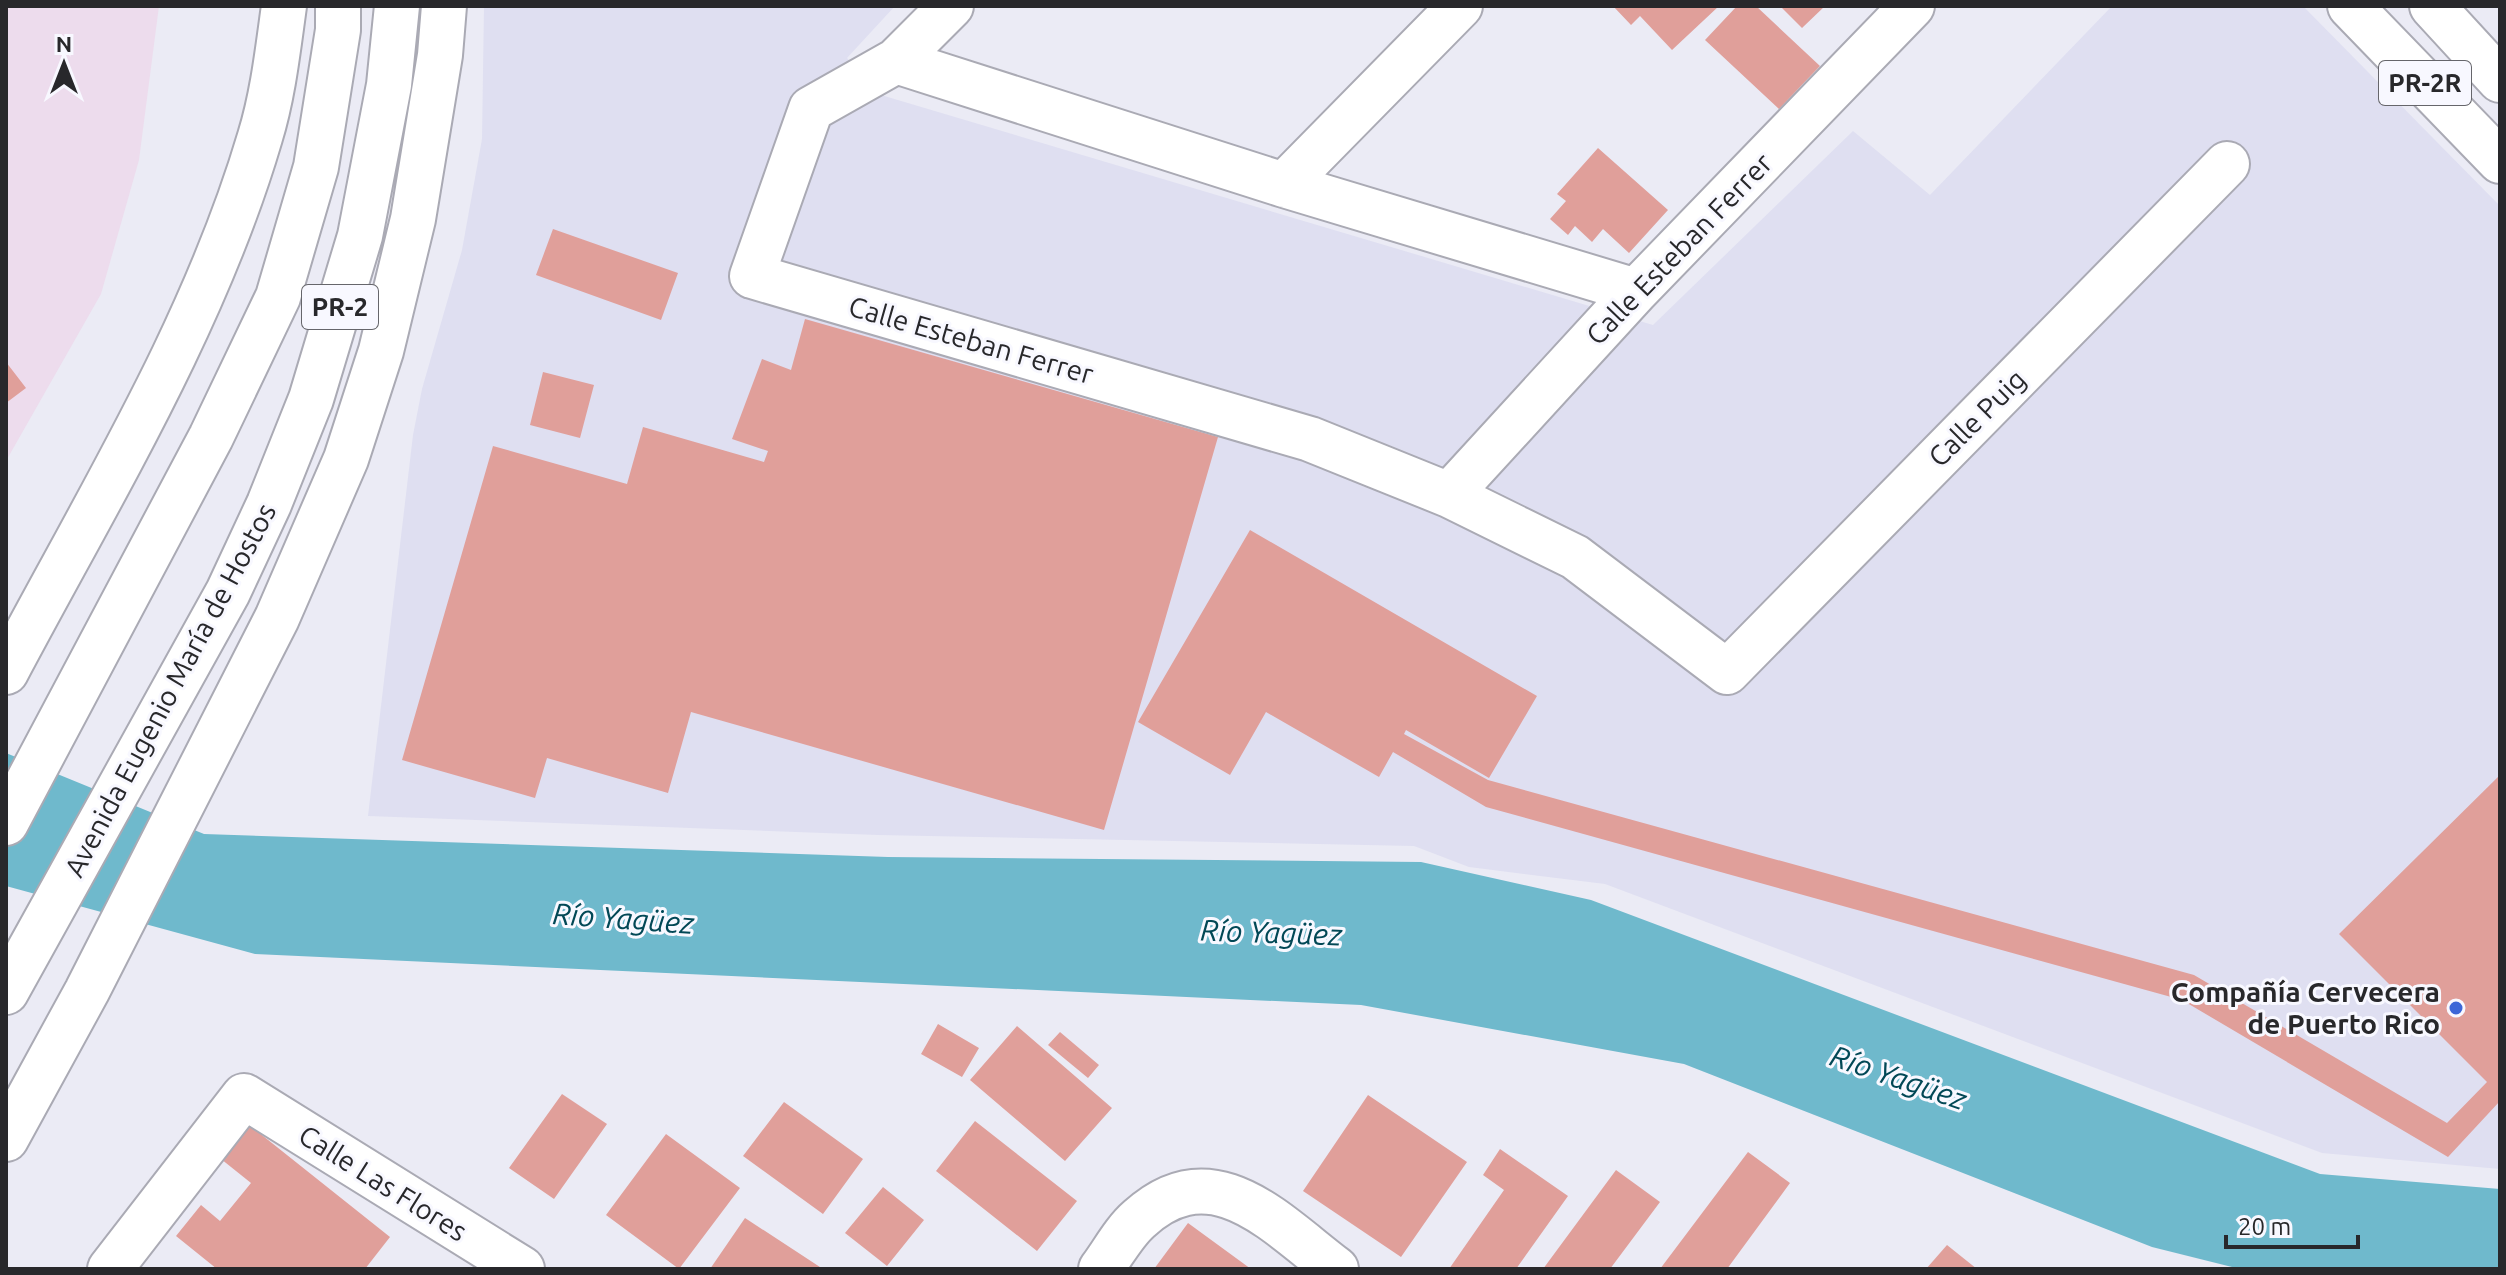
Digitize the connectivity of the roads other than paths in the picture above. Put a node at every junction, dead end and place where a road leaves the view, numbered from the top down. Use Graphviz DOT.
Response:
graph roads {
  1 [pos="284,6"];
  2 [pos="338,6"];
  3 [pos="397,6"];
  4 [pos="444,6"];
  5 [pos="951,6"];
  6 [pos="1460,6"];
  7 [pos="1912,6"];
  8 [pos="2350,6"];
  9 [pos="2432,6"];
  10 [pos="896,61"];
  11 [pos="2500,80"];
  12 [pos="2500,161"];
  13 [pos="2227,164"];
  14 [pos="1284,185"];
  15 [pos="1636,291"];
  16 [pos="1449,495"];
  17 [pos="6,672"];
  18 [pos="1727,672"];
  19 [pos="6,823"];
  20 [pos="6,992"];
  21 [pos="6,1139"];
  22 [pos="110,1269"];
  23 [pos="522,1269"];
  24 [pos="1101,1269"];
  25 [pos="1336,1269"];
  1 -- 17 [label="main road"];
  2 -- 19 [label="main road, PR-2"];
  3 -- 20 [label="main road, Avenida Eugenio María de Hostos / PR-2"];
  4 -- 21 [label="main road"];
  5 -- 10 [label="main road"];
  6 -- 14 [label="main road"];
  7 -- 15 [label="main road, Calle Esteban Ferrer"];
  8 -- 12 [label="main road, PR-2R"];
  9 -- 11 [label="main road, PR-2R"];
  10 -- 14 [label="main road"];
  10 -- 16 [label="main road, Calle Esteban Ferrer"];
  13 -- 18 [label="main road, Calle Puig"];
  14 -- 15 [label="main road"];
  15 -- 16 [label="main road, Calle Esteban Ferrer"];
  16 -- 18 [label="main road, Calle Esteban Ferrer"];
  22 -- 23 [label="main road, Calle Las Flores"];
  24 -- 25 [label="main road"];
}
